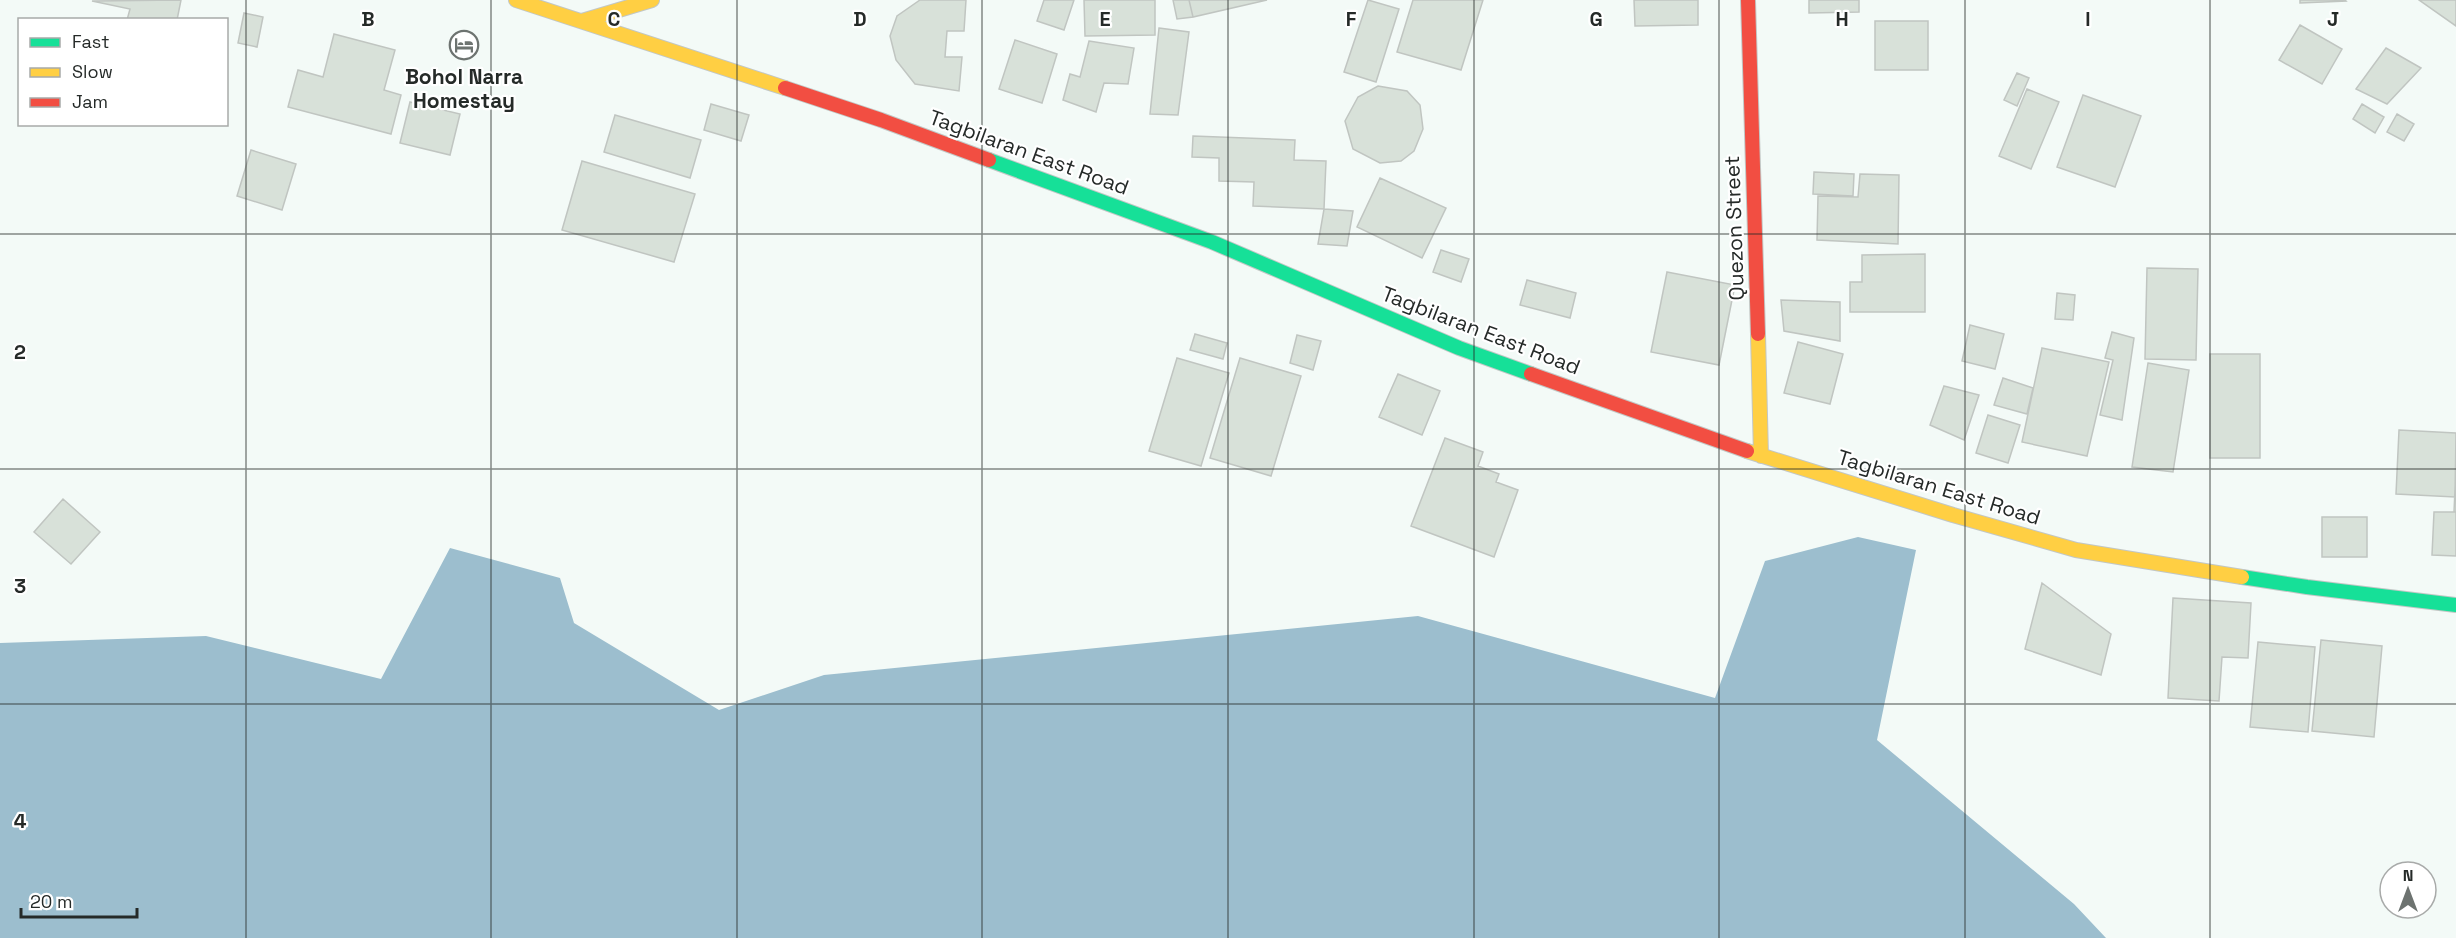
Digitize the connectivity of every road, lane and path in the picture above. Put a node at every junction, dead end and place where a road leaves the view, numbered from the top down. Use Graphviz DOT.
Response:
graph roads {
  1 [pos="516,0"];
  2 [pos="652,0"];
  3 [pos="1748,0"];
  4 [pos="582,21"];
  5 [pos="1761,456"];
  6 [pos="2456,605"];
  1 -- 4 [label="main road, Tagbilaran East Road"];
  2 -- 4 [label="main road"];
  3 -- 5 [label="main road, Quezon Street"];
  4 -- 5 [label="main road, Tagbilaran East Road"];
  5 -- 6 [label="main road, Tagbilaran East Road"];
}
